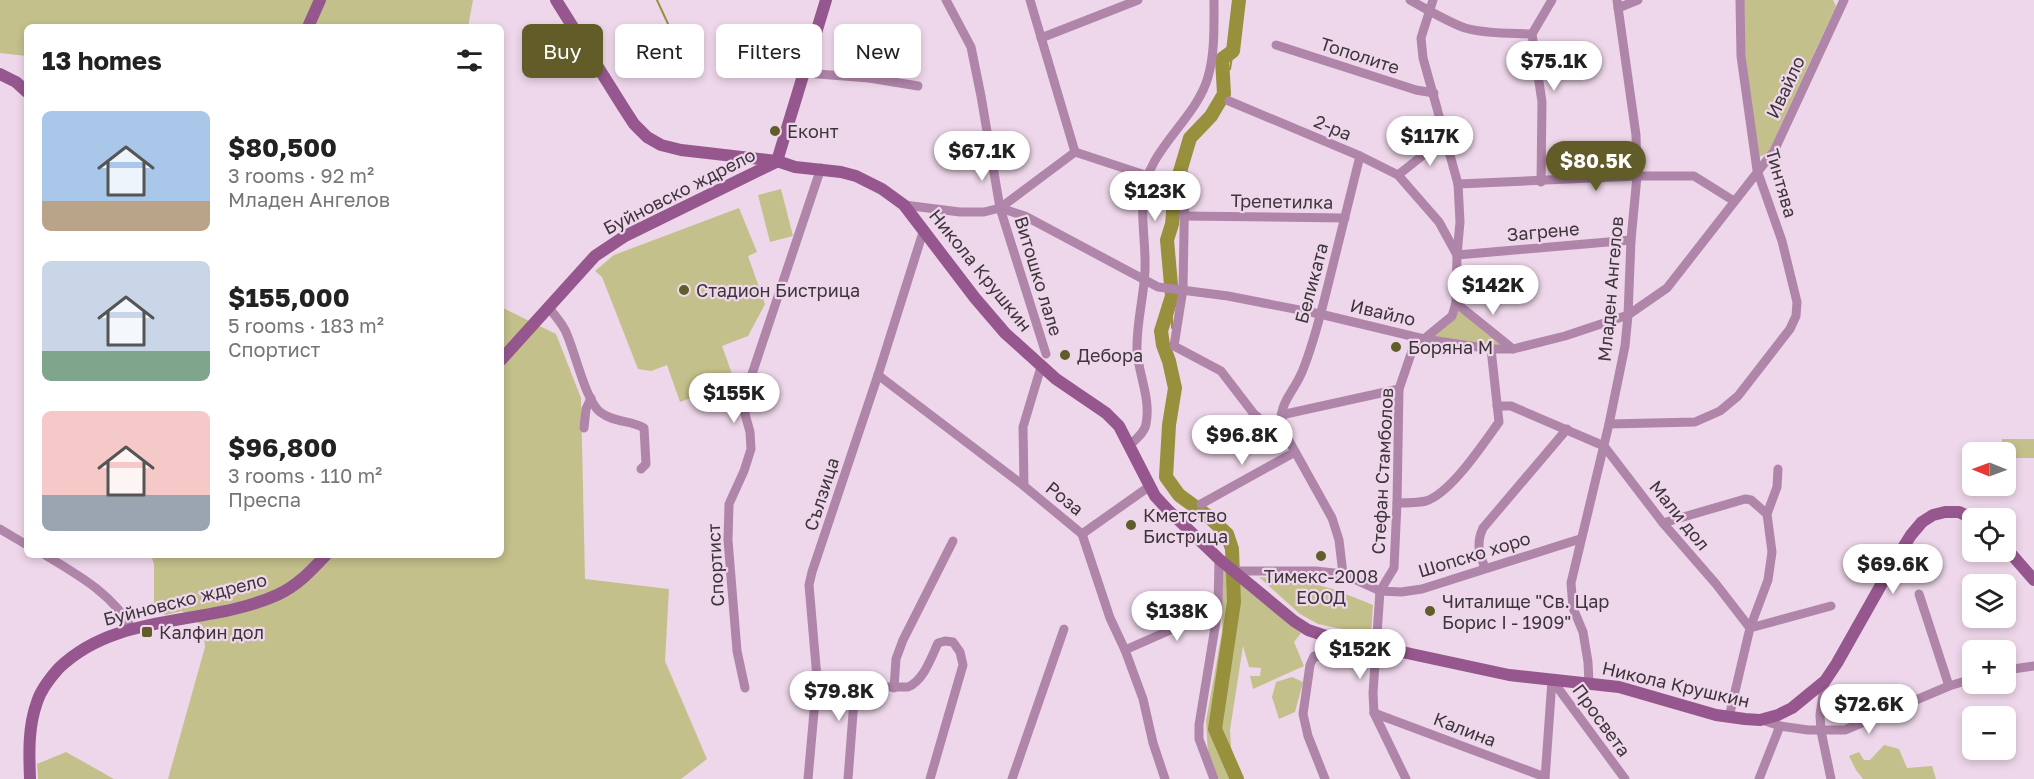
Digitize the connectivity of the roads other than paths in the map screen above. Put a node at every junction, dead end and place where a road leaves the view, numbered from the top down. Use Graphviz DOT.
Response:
graph roads {
  1 [pos="320,0"];
  2 [pos="556,0"];
  3 [pos="826,0"];
  4 [pos="946,0"];
  5 [pos="1030,0"];
  6 [pos="1138,0"];
  7 [pos="1214,0"];
  8 [pos="1410,0"];
  9 [pos="1433,0"];
  10 [pos="1552,0"];
  11 [pos="1638,0"];
  12 [pos="1740,0"];
  13 [pos="1843,0"];
  14 [pos="1617,4"];
  15 [pos="1428,10"];
  16 [pos="309,24"];
  17 [pos="819,24"];
  18 [pos="1532,34"];
  19 [pos="1041,38"];
  20 [pos="1276,45"];
  21 [pos="0,74"];
  22 [pos="822,74"];
  23 [pos="803,78"];
  24 [pos="918,86"];
  25 [pos="24,89"];
  26 [pos="1434,93"];
  27 [pos="1229,101"];
  28 [pos="1446,137"];
  29 [pos="1075,152"];
  30 [pos="1360,156"];
  31 [pos="777,161"];
  32 [pos="822,168"];
  33 [pos="1757,170"];
  34 [pos="1185,175"];
  35 [pos="1398,175"];
  36 [pos="1148,176"];
  37 [pos="1637,176"];
  38 [pos="1541,182"];
  39 [pos="1458,184"];
  40 [pos="1734,201"];
  41 [pos="904,205"];
  42 [pos="1000,208"];
  43 [pos="1183,216"];
  44 [pos="1345,218"];
  45 [pos="924,229"];
  46 [pos="1631,240"];
  47 [pos="1457,255"];
  48 [pos="1144,280"];
  49 [pos="1183,289"];
  50 [pos="1456,303"];
  51 [pos="548,307"];
  52 [pos="1320,314"];
  53 [pos="1628,315"];
  54 [pos="1424,339"];
  55 [pos="1491,349"];
  56 [pos="1513,349"];
  57 [pos="1046,354"];
  58 [pos="504,357"];
  59 [pos="1041,367"];
  60 [pos="878,375"];
  61 [pos="1399,389"];
  62 [pos="591,398"];
  63 [pos="1497,406"];
  64 [pos="1281,415"];
  65 [pos="1609,424"];
  66 [pos="584,428"];
  67 [pos="1567,429"];
  68 [pos="1288,439"];
  69 [pos="1130,445"];
  70 [pos="1604,446"];
  71 [pos="1295,452"];
  72 [pos="641,469"];
  73 [pos="1779,469"];
  74 [pos="1024,486"];
  75 [pos="1150,486"];
  76 [pos="1397,503"];
  77 [pos="1201,504"];
  78 [pos="1962,513"];
  79 [pos="1767,514"];
  80 [pos="1663,524"];
  81 [pos="0,529"];
  82 [pos="1082,534"];
  83 [pos="1580,539"];
  84 [pos="952,541"];
  85 [pos="24,543"];
  86 [pos="50,558"];
  87 [pos="323,558"];
  88 [pos="2016,559"];
  89 [pos="1221,560"];
  90 [pos="1485,568"];
  91 [pos="1236,571"];
  92 [pos="1343,574"];
  93 [pos="2034,580"];
  94 [pos="1380,591"];
  95 [pos="1919,594"];
  96 [pos="1831,606"];
  97 [pos="1218,609"];
  98 [pos="1750,628"];
  99 [pos="132,629"];
  100 [pos="1064,629"];
  101 [pos="1376,647"];
  102 [pos="1125,650"];
  103 [pos="1375,661"];
  104 [pos="2034,666"];
  105 [pos="2016,669"];
  106 [pos="817,678"];
  107 [pos="1552,680"];
  108 [pos="1825,681"];
  109 [pos="1962,682"];
  110 [pos="1589,683"];
  111 [pos="1949,686"];
  112 [pos="855,687"];
  113 [pos="745,688"];
  114 [pos="894,688"];
  115 [pos="1374,713"];
  116 [pos="1729,717"];
  117 [pos="1760,720"];
  118 [pos="1780,726"];
  119 [pos="1821,731"];
  120 [pos="1545,778"];
  121 [pos="30,779"];
  122 [pos="808,779"];
  123 [pos="848,779"];
  124 [pos="930,779"];
  125 [pos="1012,779"];
  126 [pos="1165,779"];
  127 [pos="1214,779"];
  128 [pos="1324,779"];
  129 [pos="1406,779"];
  130 [pos="1625,779"];
  131 [pos="1759,779"];
  132 [pos="1831,779"];
  1 -- 16 [label="street"];
  2 -- 31 [label="street, Никола Крушкин"];
  3 -- 17 [label="street"];
  4 -- 42 [label="street, Витошко лале"];
  5 -- 19 [label="street"];
  6 -- 19 [label="street"];
  7 -- 36 [label="street"];
  8 -- 15 [label="street"];
  9 -- 15 [label="street"];
  10 -- 18 [label="street"];
  11 -- 14 [label="street"];
  12 -- 33 [label="street, Тинтява"];
  13 -- 33 [label="street, Ивайло"];
  14 -- 37 [label="street, Младен Ангелов"];
  15 -- 18 [label="street"];
  15 -- 26 [label="street"];
  18 -- 38 [label="street"];
  19 -- 29 [label="street"];
  20 -- 26 [label="street, Тополите"];
  21 -- 25 [label="street"];
  22 -- 24 [label="street"];
  23 -- 31 [label="street"];
  26 -- 28 [label="street"];
  27 -- 30 [label="street, 2-ра"];
  28 -- 35 [label="street"];
  28 -- 39 [label="street"];
  29 -- 36 [label="street"];
  29 -- 42 [label="street"];
  30 -- 35 [label="street, 2-ра"];
  30 -- 44 [label="street, Беликата"];
  31 -- 32 [label="street, Никола Крушкин"];
  31 -- 51 [label="street, Буйновско ждрело"];
  32 -- 41 [label="street, Никола Крушкин"];
  32 -- 113 [label="street, Спортист"];
  33 -- 40 [label="street, Ивайло"];
  33 -- 65 [label="street, Тинтява"];
  34 -- 43 [label="street"];
  35 -- 47 [label="street, 2-ра"];
  36 -- 48 [label="street"];
  37 -- 38 [label="street"];
  37 -- 40 [label="street"];
  37 -- 46 [label="street, Младен Ангелов"];
  38 -- 39 [label="street"];
  39 -- 47 [label="street"];
  40 -- 53 [label="street, Ивайло"];
  41 -- 42 [label="street, Ивайло"];
  41 -- 45 [label="street, Никола Крушкин"];
  42 -- 48 [label="street, Ивайло"];
  42 -- 57 [label="street, Витошко лале"];
  43 -- 44 [label="street, Трепетилка"];
  43 -- 49 [label="street"];
  44 -- 52 [label="street, Беликата"];
  45 -- 59 [label="street, Никола Крушкин"];
  45 -- 60 [label="street, Сълзица"];
  46 -- 47 [label="street, Загрене"];
  46 -- 53 [label="street, Младен Ангелов"];
  47 -- 50 [label="street"];
  48 -- 49 [label="street, Ивайло"];
  48 -- 69 [label="street"];
  49 -- 52 [label="street, Ивайло"];
  49 -- 68 [label="street"];
  50 -- 54 [label="street, Стефан Стамболов"];
  50 -- 56 [label="street"];
  51 -- 58 [label="street, Буйновско ждрело"];
  51 -- 62 [label="street"];
  52 -- 54 [label="street, Ивайло"];
  52 -- 64 [label="street, Беликата"];
  53 -- 56 [label="street, Ивайло"];
  53 -- 65 [label="street, Младен Ангелов"];
  54 -- 55 [label="street, Ивайло"];
  54 -- 61 [label="street, Стефан Стамболов"];
  55 -- 56 [label="street, Ивайло"];
  55 -- 63 [label="street"];
  59 -- 69 [label="street, Никола Крушкин"];
  59 -- 74 [label="street"];
  60 -- 74 [label="street, Роза"];
  60 -- 106 [label="street, Сълзица"];
  61 -- 64 [label="street"];
  61 -- 76 [label="street, Стефан Стамболов"];
  62 -- 66 [label="street"];
  62 -- 72 [label="street"];
  63 -- 67 [label="street, Мали дол"];
  63 -- 76 [label="street"];
  64 -- 68 [label="street"];
  65 -- 70 [label="street, Младен Ангелов"];
  67 -- 70 [label="street, Мали дол"];
  67 -- 90 [label="street"];
  68 -- 71 [label="street"];
  69 -- 75 [label="street, Никола Крушкин"];
  70 -- 80 [label="street, Мали дол"];
  70 -- 83 [label="street, Младен Ангелов"];
  71 -- 77 [label="street"];
  71 -- 92 [label="street"];
  73 -- 79 [label="street"];
  74 -- 82 [label="street, Роза"];
  75 -- 82 [label="street"];
  75 -- 89 [label="street, Никола Крушкин"];
  76 -- 94 [label="street, Стефан Стамболов"];
  78 -- 108 [label="street, Никола Крушкин"];
  79 -- 80 [label="street"];
  79 -- 98 [label="street"];
  80 -- 98 [label="street, Мали дол"];
  81 -- 85 [label="street"];
  82 -- 102 [label="street, Роза"];
  83 -- 90 [label="street, Шопско хоро"];
  83 -- 110 [label="street, Младен Ангелов"];
  84 -- 114 [label="street"];
  86 -- 99 [label="street"];
  87 -- 99 [label="street, Буйновско ждрело"];
  88 -- 93 [label="street"];
  89 -- 91 [label="street, Никола Крушкин"];
  89 -- 97 [label="street"];
  90 -- 94 [label="street, Шопско хоро"];
  91 -- 92 [label="street, Шопско хоро"];
  91 -- 101 [label="street, Никола Крушкин"];
  92 -- 94 [label="street, Шопско хоро"];
  94 -- 101 [label="street, Стефан Стамболов"];
  95 -- 111 [label="street"];
  96 -- 98 [label="street"];
  97 -- 102 [label="street"];
  97 -- 127 [label="street"];
  98 -- 116 [label="street"];
  99 -- 121 [label="street, Буйновско ждрело"];
  100 -- 125 [label="street"];
  101 -- 103 [label="street, Стефан Стамболов"];
  101 -- 107 [label="street, Никола Крушкин"];
  102 -- 126 [label="street, Роза"];
  103 -- 115 [label="street, Стефан Стамболов"];
  103 -- 128 [label="street"];
  104 -- 105 [label="street"];
  106 -- 112 [label="street"];
  106 -- 122 [label="street, Сълзица"];
  107 -- 110 [label="street, Никола Крушкин"];
  107 -- 120 [label="street"];
  107 -- 130 [label="street, Просвета"];
  108 -- 117 [label="street, Никола Крушкин"];
  108 -- 119 [label="street"];
  109 -- 111 [label="street"];
  110 -- 116 [label="street, Никола Крушкин"];
  111 -- 119 [label="street"];
  112 -- 114 [label="street"];
  112 -- 123 [label="street"];
  114 -- 124 [label="street"];
  115 -- 120 [label="street, Калина"];
  115 -- 129 [label="street, Стефан Стамболов"];
  116 -- 117 [label="street, Никола Крушкин"];
  117 -- 118 [label="street"];
  118 -- 119 [label="street"];
  118 -- 131 [label="street"];
  119 -- 132 [label="street"];
}
